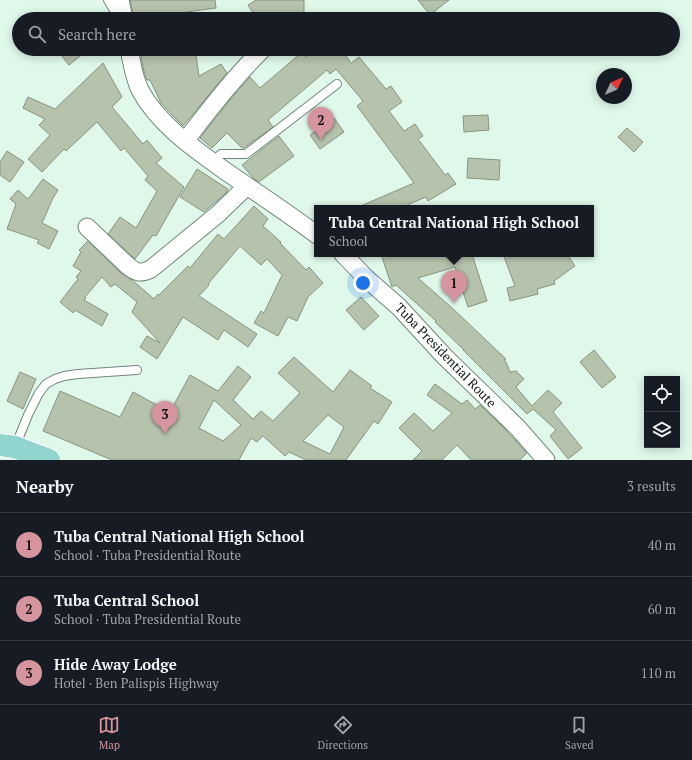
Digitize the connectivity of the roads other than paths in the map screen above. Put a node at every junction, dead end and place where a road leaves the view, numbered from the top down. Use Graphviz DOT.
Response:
graph roads {
  1 [pos="108,0"];
  2 [pos="120,0"];
  3 [pos="115,12"];
  4 [pos="123,12"];
  5 [pos="130,56"];
  6 [pos="256,56"];
  7 [pos="337,84"];
  8 [pos="185,141"];
  9 [pos="212,162"];
  10 [pos="247,186"];
  11 [pos="87,227"];
  12 [pos="314,233"];
  13 [pos="345,257"];
  14 [pos="137,370"];
  15 [pos="7,446"];
  16 [pos="49,460"];
  17 [pos="546,460"];
  1 -- 3 [label="lane"];
  2 -- 4 [label="street"];
  5 -- 8 [label="street"];
  6 -- 8 [label="street"];
  7 -- 9 [label="lane"];
  8 -- 9 [label="street"];
  9 -- 10 [label="street"];
  10 -- 11 [label="street"];
  10 -- 12 [label="street"];
  13 -- 17 [label="street, Tuba Presidential Route"];
  14 -- 15 [label="lane"];
  15 -- 16 [label="main road"];
}
